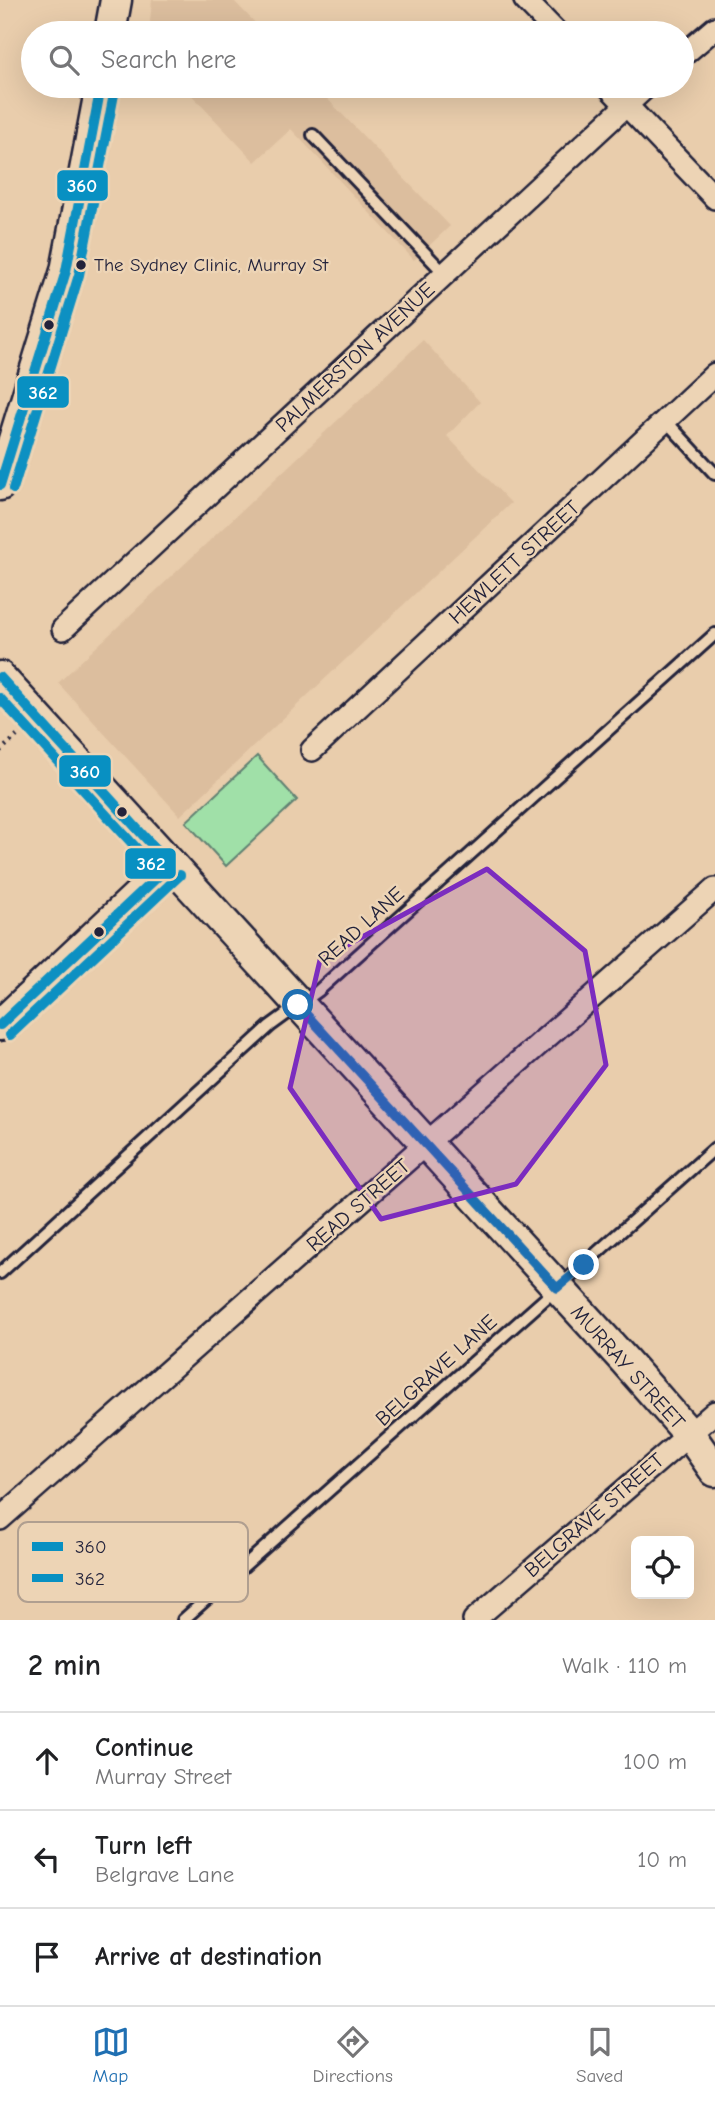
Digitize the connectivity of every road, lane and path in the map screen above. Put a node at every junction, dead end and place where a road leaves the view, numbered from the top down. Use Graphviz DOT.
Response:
graph roads {
  1 [pos="116,0"];
  2 [pos="525,0"];
  3 [pos="112,21"];
  4 [pos="545,21"];
  5 [pos="715,28"];
  6 [pos="694,46"];
  7 [pos="100,98"];
  8 [pos="620,98"];
  9 [pos="633,98"];
  10 [pos="626,104"];
  11 [pos="313,135"];
  12 [pos="715,198"];
  13 [pos="444,273"];
  14 [pos="715,374"];
  15 [pos="666,421"];
  16 [pos="715,474"];
  17 [pos="0,485"];
  18 [pos="63,629"];
  19 [pos="715,634"];
  20 [pos="0,677"];
  21 [pos="312,750"];
  22 [pos="170,866"];
  23 [pos="715,889"];
  24 [pos="298,1005"];
  25 [pos="0,1025"];
  26 [pos="428,1144"];
  27 [pos="715,1148"];
  28 [pos="0,1273"];
  29 [pos="557,1288"];
  30 [pos="715,1412"];
  31 [pos="690,1434"];
  32 [pos="715,1471"];
  33 [pos="0,1519"];
  34 [pos="248,1562"];
  35 [pos="203,1602"];
  36 [pos="183,1620"];
  37 [pos="474,1620"];
  1 -- 3 [label="main road"];
  2 -- 4 [label="street"];
  5 -- 6 [label="street"];
  7 -- 17 [label="main road"];
  8 -- 10 [label="street"];
  9 -- 10 [label="street, PALMERSTON AVENUE"];
  10 -- 12 [label="street"];
  10 -- 13 [label="street, PALMERSTON AVENUE"];
  11 -- 13 [label="lane"];
  13 -- 18 [label="street, PALMERSTON AVENUE"];
  14 -- 15 [label="street, HEWLETT STREET"];
  15 -- 16 [label="lane"];
  15 -- 21 [label="street, HEWLETT STREET"];
  19 -- 24 [label="lane, READ LANE"];
  20 -- 22 [label="main road, MURRAY STREET"];
  22 -- 24 [label="main road, MURRAY STREET"];
  22 -- 25 [label="main road"];
  23 -- 26 [label="street, READ STREET"];
  24 -- 26 [label="main road, MURRAY STREET"];
  24 -- 28 [label="lane, READ LANE"];
  26 -- 29 [label="main road, MURRAY STREET"];
  26 -- 33 [label="street, READ STREET"];
  27 -- 29 [label="lane, BELGRAVE LANE"];
  29 -- 31 [label="main road, MURRAY STREET"];
  29 -- 34 [label="lane, BELGRAVE LANE"];
  30 -- 31 [label="street, BELGRAVE STREET"];
  31 -- 32 [label="main road, MURRAY STREET"];
  31 -- 37 [label="street, BELGRAVE STREET"];
  35 -- 36 [label="lane, BELGRAVE LANE"];
}
